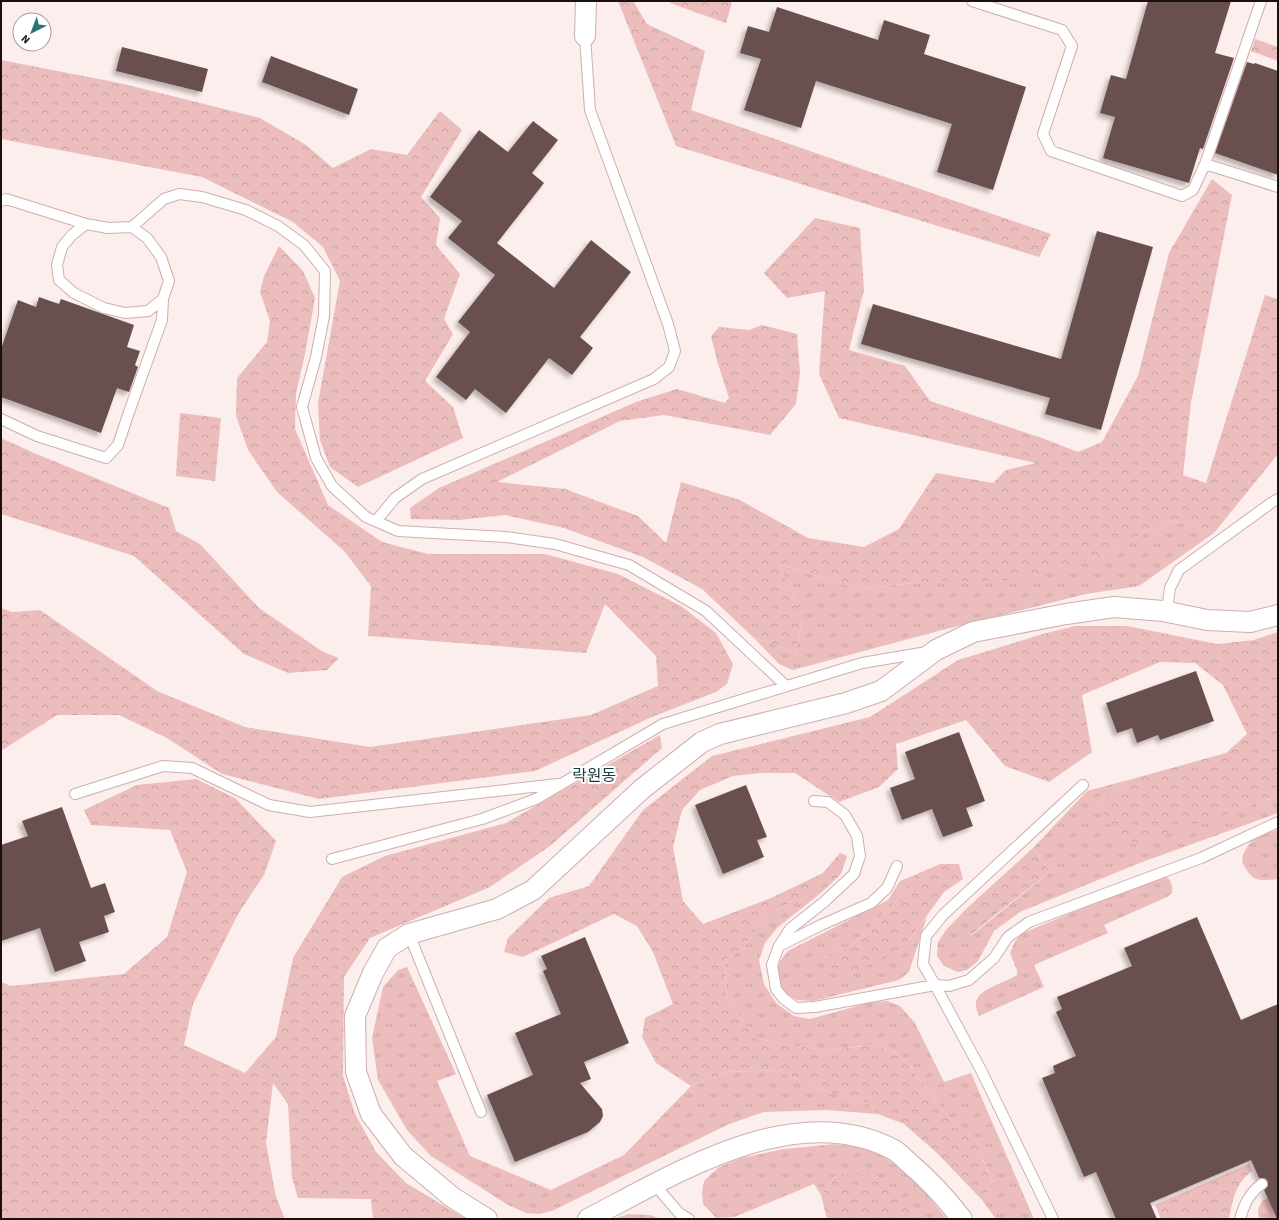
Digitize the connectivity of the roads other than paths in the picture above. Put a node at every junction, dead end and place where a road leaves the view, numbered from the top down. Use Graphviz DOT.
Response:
graph roads {
  1 [pos="586,1"];
  2 [pos="972,1"];
  3 [pos="1261,1"];
  4 [pos="584,36"];
  5 [pos="1205,164"];
  6 [pos="1278,188"];
  7 [pos="1,201"];
  8 [pos="86,224"];
  9 [pos="132,227"];
  10 [pos="163,300"];
  11 [pos="1,419"];
  12 [pos="1278,499"];
  13 [pos="376,521"];
  14 [pos="1172,613"];
  15 [pos="1278,615"];
  16 [pos="936,650"];
  17 [pos="786,686"];
  18 [pos="562,784"];
  19 [pos="1083,785"];
  20 [pos="75,794"];
  21 [pos="814,801"];
  22 [pos="1278,822"];
  23 [pos="332,859"];
  24 [pos="896,866"];
  25 [pos="409,934"];
  26 [pos="779,946"];
  27 [pos="935,985"];
  28 [pos="481,1112"];
  29 [pos="1262,1184"];
  30 [pos="655,1185"];
  31 [pos="487,1219"];
  32 [pos="588,1219"];
  33 [pos="688,1219"];
  34 [pos="962,1219"];
  35 [pos="1053,1219"];
  36 [pos="1240,1219"];
  1 -- 4 [label="street"];
  2 -- 5 [label="lane"];
  3 -- 5 [label="lane"];
  4 -- 13 [label="lane"];
  5 -- 6 [label="lane"];
  7 -- 8 [label="lane"];
  8 -- 9 [label="lane"];
  8 -- 10 [label="lane"];
  9 -- 10 [label="lane"];
  9 -- 13 [label="lane"];
  10 -- 11 [label="lane"];
  12 -- 14 [label="lane"];
  13 -- 17 [label="lane"];
  14 -- 15 [label="street"];
  14 -- 16 [label="street"];
  16 -- 17 [label="lane"];
  16 -- 25 [label="street"];
  17 -- 18 [label="lane"];
  18 -- 20 [label="lane"];
  18 -- 23 [label="lane"];
  19 -- 27 [label="lane"];
  21 -- 26 [label="lane"];
  22 -- 27 [label="lane"];
  24 -- 26 [label="lane"];
  25 -- 28 [label="lane"];
  25 -- 31 [label="street"];
  26 -- 27 [label="lane"];
  27 -- 35 [label="lane"];
  29 -- 36 [label="lane"];
  30 -- 32 [label="street"];
  30 -- 33 [label="lane"];
  30 -- 34 [label="street"];
}
